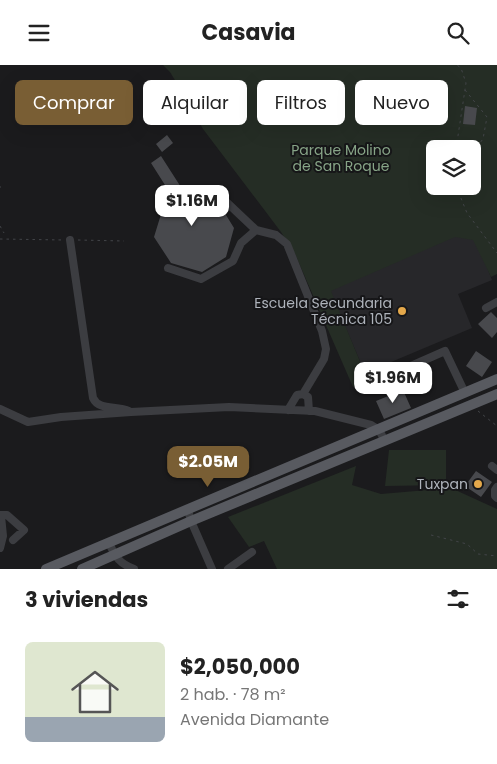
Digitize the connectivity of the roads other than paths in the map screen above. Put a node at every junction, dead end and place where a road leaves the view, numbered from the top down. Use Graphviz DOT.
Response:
graph roads {
  1 [pos="196,191"];
  2 [pos="256,230"];
  3 [pos="70,240"];
  4 [pos="168,268"];
  5 [pos="497,302"];
  6 [pos="486,307"];
  7 [pos="404,369"];
  8 [pos="497,379"];
  9 [pos="465,393"];
  10 [pos="497,393"];
  11 [pos="302,394"];
  12 [pos="436,405"];
  13 [pos="0,409"];
  14 [pos="288,410"];
  15 [pos="309,411"];
  16 [pos="131,412"];
  17 [pos="441,417"];
  18 [pos="379,429"];
  19 [pos="385,441"];
  20 [pos="497,487"];
  21 [pos="496,497"];
  22 [pos="188,510"];
  23 [pos="0,516"];
  24 [pos="191,521"];
  25 [pos="13,540"];
  26 [pos="109,543"];
  27 [pos="0,548"];
  28 [pos="252,552"];
  29 [pos="115,555"];
  30 [pos="46,569"];
  31 [pos="82,569"];
  32 [pos="134,569"];
  33 [pos="212,569"];
  34 [pos="228,569"];
  1 -- 2 [label="street"];
  2 -- 4 [label="street"];
  2 -- 11 [label="street"];
  3 -- 16 [label="street"];
  5 -- 6 [label="street"];
  7 -- 9 [label="street"];
  8 -- 9 [label="main road"];
  9 -- 12 [label="main road"];
  10 -- 17 [label="main road"];
  11 -- 14 [label="street"];
  11 -- 15 [label="street"];
  12 -- 17 [label="main road"];
  12 -- 18 [label="main road"];
  13 -- 16 [label="street"];
  14 -- 15 [label="street"];
  14 -- 16 [label="street"];
  15 -- 18 [label="street"];
  17 -- 19 [label="main road"];
  18 -- 19 [label="street"];
  18 -- 22 [label="main road"];
  19 -- 24 [label="main road"];
  20 -- 21 [label="street"];
  22 -- 24 [label="street"];
  22 -- 26 [label="main road"];
  23 -- 25 [label="street"];
  23 -- 27 [label="street"];
  24 -- 29 [label="main road"];
  24 -- 33 [label="street"];
  26 -- 29 [label="street"];
  26 -- 30 [label="main road"];
  28 -- 34 [label="street"];
  29 -- 31 [label="main road"];
  29 -- 32 [label="street"];
}
